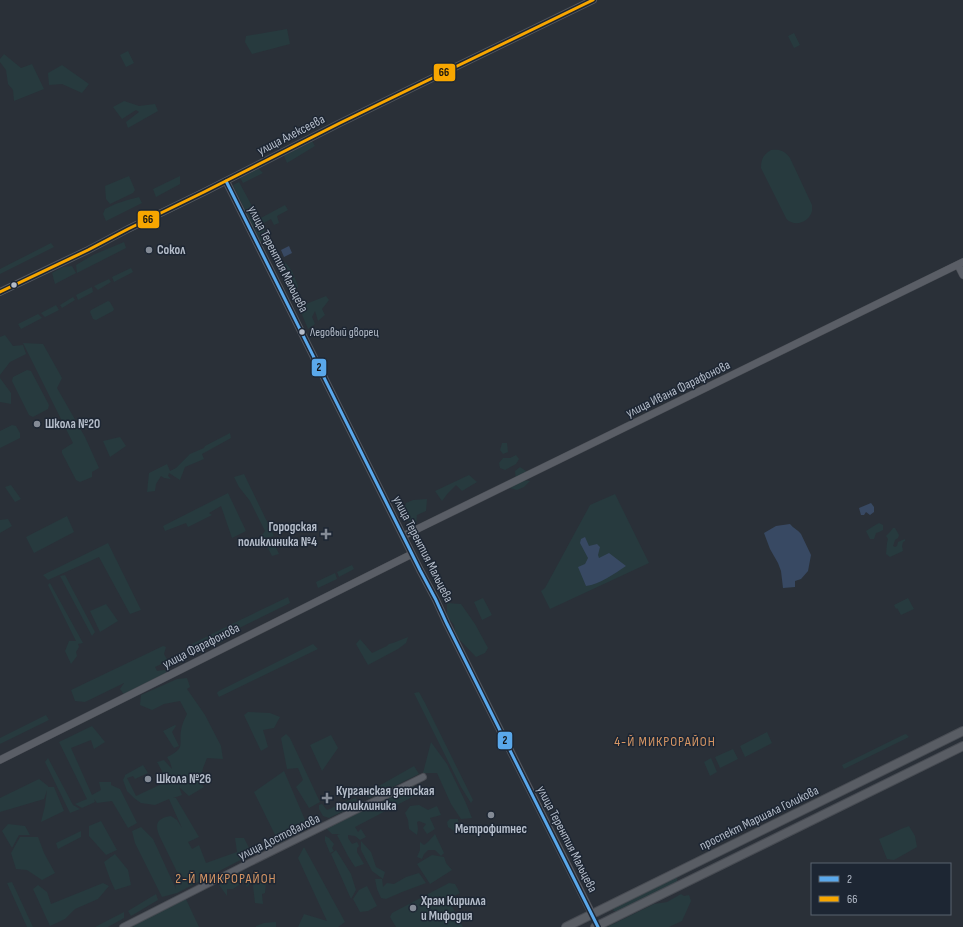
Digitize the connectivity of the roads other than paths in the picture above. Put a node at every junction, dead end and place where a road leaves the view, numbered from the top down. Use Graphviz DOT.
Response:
graph roads {
  1 [pos="593,0"];
  2 [pos="226,181"];
  3 [pos="960,263"];
  4 [pos="963,275"];
  5 [pos="0,292"];
  6 [pos="403,536"];
  7 [pos="412,554"];
  8 [pos="963,731"];
  9 [pos="963,746"];
  10 [pos="0,760"];
  11 [pos="423,778"];
  12 [pos="751,836"];
  13 [pos="757,847"];
  14 [pos="680,870"];
  15 [pos="686,882"];
  16 [pos="592,914"];
  17 [pos="123,927"];
  18 [pos="566,927"];
  19 [pos="597,927"];
  1 -- 2 [label="street, улица Алексеева"];
  2 -- 5 [label="street, улица Алексеева"];
  2 -- 6 [label="street, улица Терентия Мальцева"];
  3 -- 4 [label="street"];
  3 -- 6 [label="street, улица Ивана Фарафонова"];
  6 -- 7 [label="street, улица Терентия Мальцева"];
  7 -- 10 [label="street, улица Фарафонова"];
  7 -- 16 [label="street, улица Терентия Мальцева"];
  8 -- 12 [label="main road, проспект Маршала Голикова"];
  9 -- 13 [label="main road, проспект Маршала Голикова"];
  11 -- 17 [label="street, улица Достовалова"];
  12 -- 13 [label="main road"];
  12 -- 14 [label="main road, проспект Маршала Голикова"];
  13 -- 15 [label="main road, проспект Маршала Голикова"];
  14 -- 15 [label="main road"];
  14 -- 16 [label="main road, проспект Маршала Голикова"];
  15 -- 19 [label="main road, проспект Маршала Голикова"];
  16 -- 18 [label="main road, проспект Маршала Голикова"];
  16 -- 19 [label="main road, улица Терентия Мальцева"];
}
